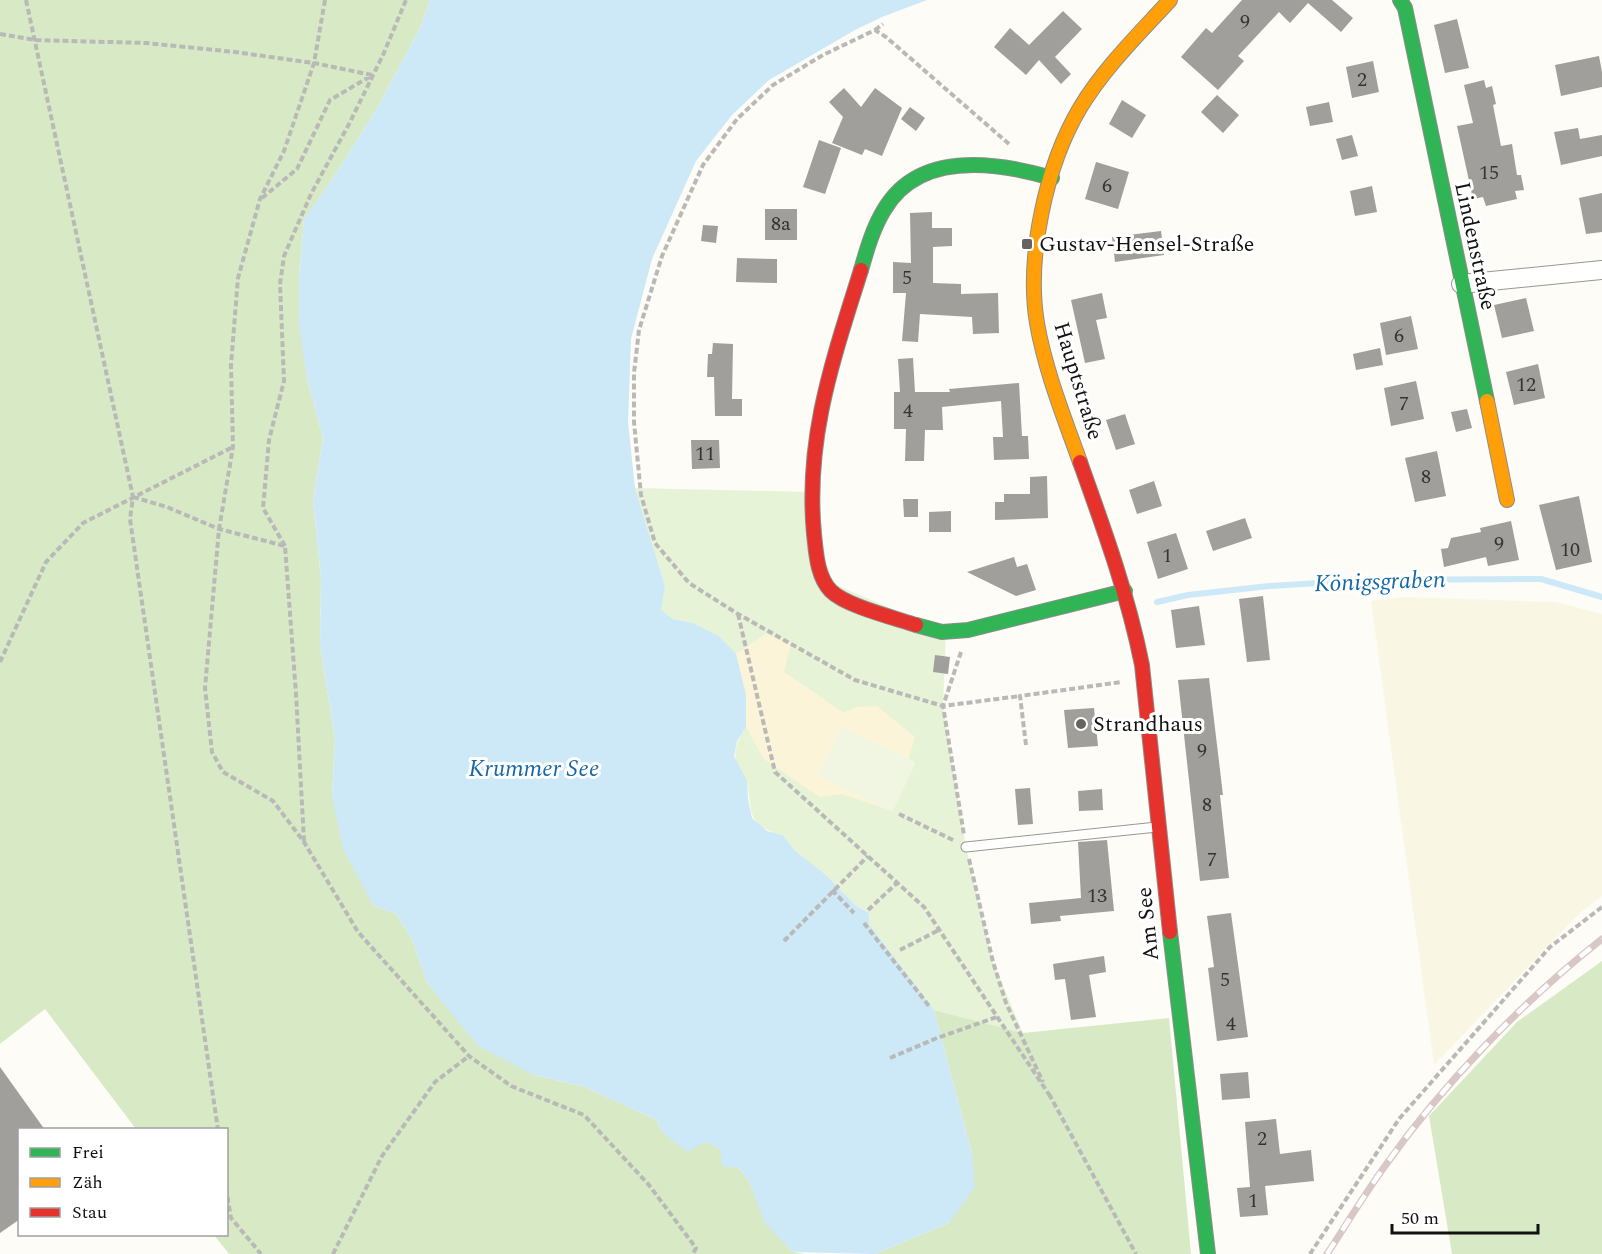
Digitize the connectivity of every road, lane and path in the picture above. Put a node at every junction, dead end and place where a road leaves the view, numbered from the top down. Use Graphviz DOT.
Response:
graph roads {
  1 [pos="26,0"];
  2 [pos="325,0"];
  3 [pos="406,0"];
  4 [pos="1170,0"];
  5 [pos="1400,0"];
  6 [pos="883,24"];
  7 [pos="875,30"];
  8 [pos="0,34"];
  9 [pos="35,40"];
  10 [pos="315,63"];
  11 [pos="372,75"];
  12 [pos="1013,147"];
  13 [pos="1052,178"];
  14 [pos="261,199"];
  15 [pos="1602,270"];
  16 [pos="1461,284"];
  17 [pos="233,447"];
  18 [pos="134,497"];
  19 [pos="1507,500"];
  20 [pos="219,529"];
  21 [pos="285,546"];
  22 [pos="1125,591"];
  23 [pos="738,614"];
  24 [pos="968,631"];
  25 [pos="0,662"];
  26 [pos="1144,679"];
  27 [pos="1020,696"];
  28 [pos="943,706"];
  29 [pos="1026,745"];
  30 [pos="899,814"];
  31 [pos="1160,826"];
  32 [pos="304,842"];
  33 [pos="966,847"];
  34 [pos="868,856"];
  35 [pos="897,883"];
  36 [pos="832,890"];
  37 [pos="1602,907"];
  38 [pos="868,910"];
  39 [pos="854,913"];
  40 [pos="864,923"];
  41 [pos="939,930"];
  42 [pos="784,941"];
  43 [pos="900,950"];
  44 [pos="929,1006"];
  45 [pos="998,1017"];
  46 [pos="469,1056"];
  47 [pos="890,1058"];
  48 [pos="1050,1096"];
  49 [pos="218,1128"];
  50 [pos="228,1200"];
  51 [pos="261,1254"];
  52 [pos="333,1254"];
  53 [pos="693,1254"];
  54 [pos="1136,1254"];
  55 [pos="1208,1254"];
  56 [pos="1310,1254"];
  1 -- 9 [label="path"];
  2 -- 10 [label="path"];
  3 -- 11 [label="path"];
  4 -- 13 [label="street, Hauptstraße"];
  5 -- 16 [label="street, Lindenstraße"];
  6 -- 7 [label="path"];
  7 -- 12 [label="path"];
  7 -- 23 [label="path"];
  8 -- 9 [label="path"];
  9 -- 10 [label="path"];
  9 -- 18 [label="path"];
  10 -- 11 [label="path"];
  10 -- 14 [label="path"];
  11 -- 14 [label="path"];
  11 -- 21 [label="path"];
  13 -- 22 [label="street, Hauptstraße"];
  13 -- 24 [label="street"];
  14 -- 17 [label="path"];
  15 -- 16 [label="street"];
  16 -- 19 [label="street, Lindenstraße"];
  17 -- 18 [label="path"];
  17 -- 20 [label="path"];
  18 -- 20 [label="path"];
  18 -- 25 [label="path"];
  18 -- 49 [label="path"];
  20 -- 21 [label="path"];
  20 -- 32 [label="path"];
  21 -- 32 [label="path"];
  22 -- 24 [label="street"];
  22 -- 26 [label="street, Am See"];
  23 -- 28 [label="path"];
  23 -- 34 [label="path"];
  24 -- 28 [label="path"];
  26 -- 27 [label="path"];
  26 -- 31 [label="street, Am See"];
  27 -- 28 [label="path"];
  27 -- 29 [label="path"];
  28 -- 33 [label="path"];
  30 -- 33 [label="path"];
  31 -- 33 [label="lane"];
  31 -- 55 [label="street, Am See"];
  32 -- 46 [label="path"];
  33 -- 48 [label="path"];
  34 -- 35 [label="path"];
  34 -- 36 [label="path"];
  35 -- 38 [label="path"];
  35 -- 41 [label="path"];
  36 -- 39 [label="path"];
  36 -- 42 [label="path"];
  37 -- 56 [label="path"];
  40 -- 44 [label="path"];
  41 -- 43 [label="path"];
  41 -- 45 [label="path"];
  45 -- 47 [label="path"];
  45 -- 48 [label="path"];
  46 -- 52 [label="path"];
  46 -- 53 [label="path"];
  48 -- 54 [label="path"];
  50 -- 51 [label="path"];
}
